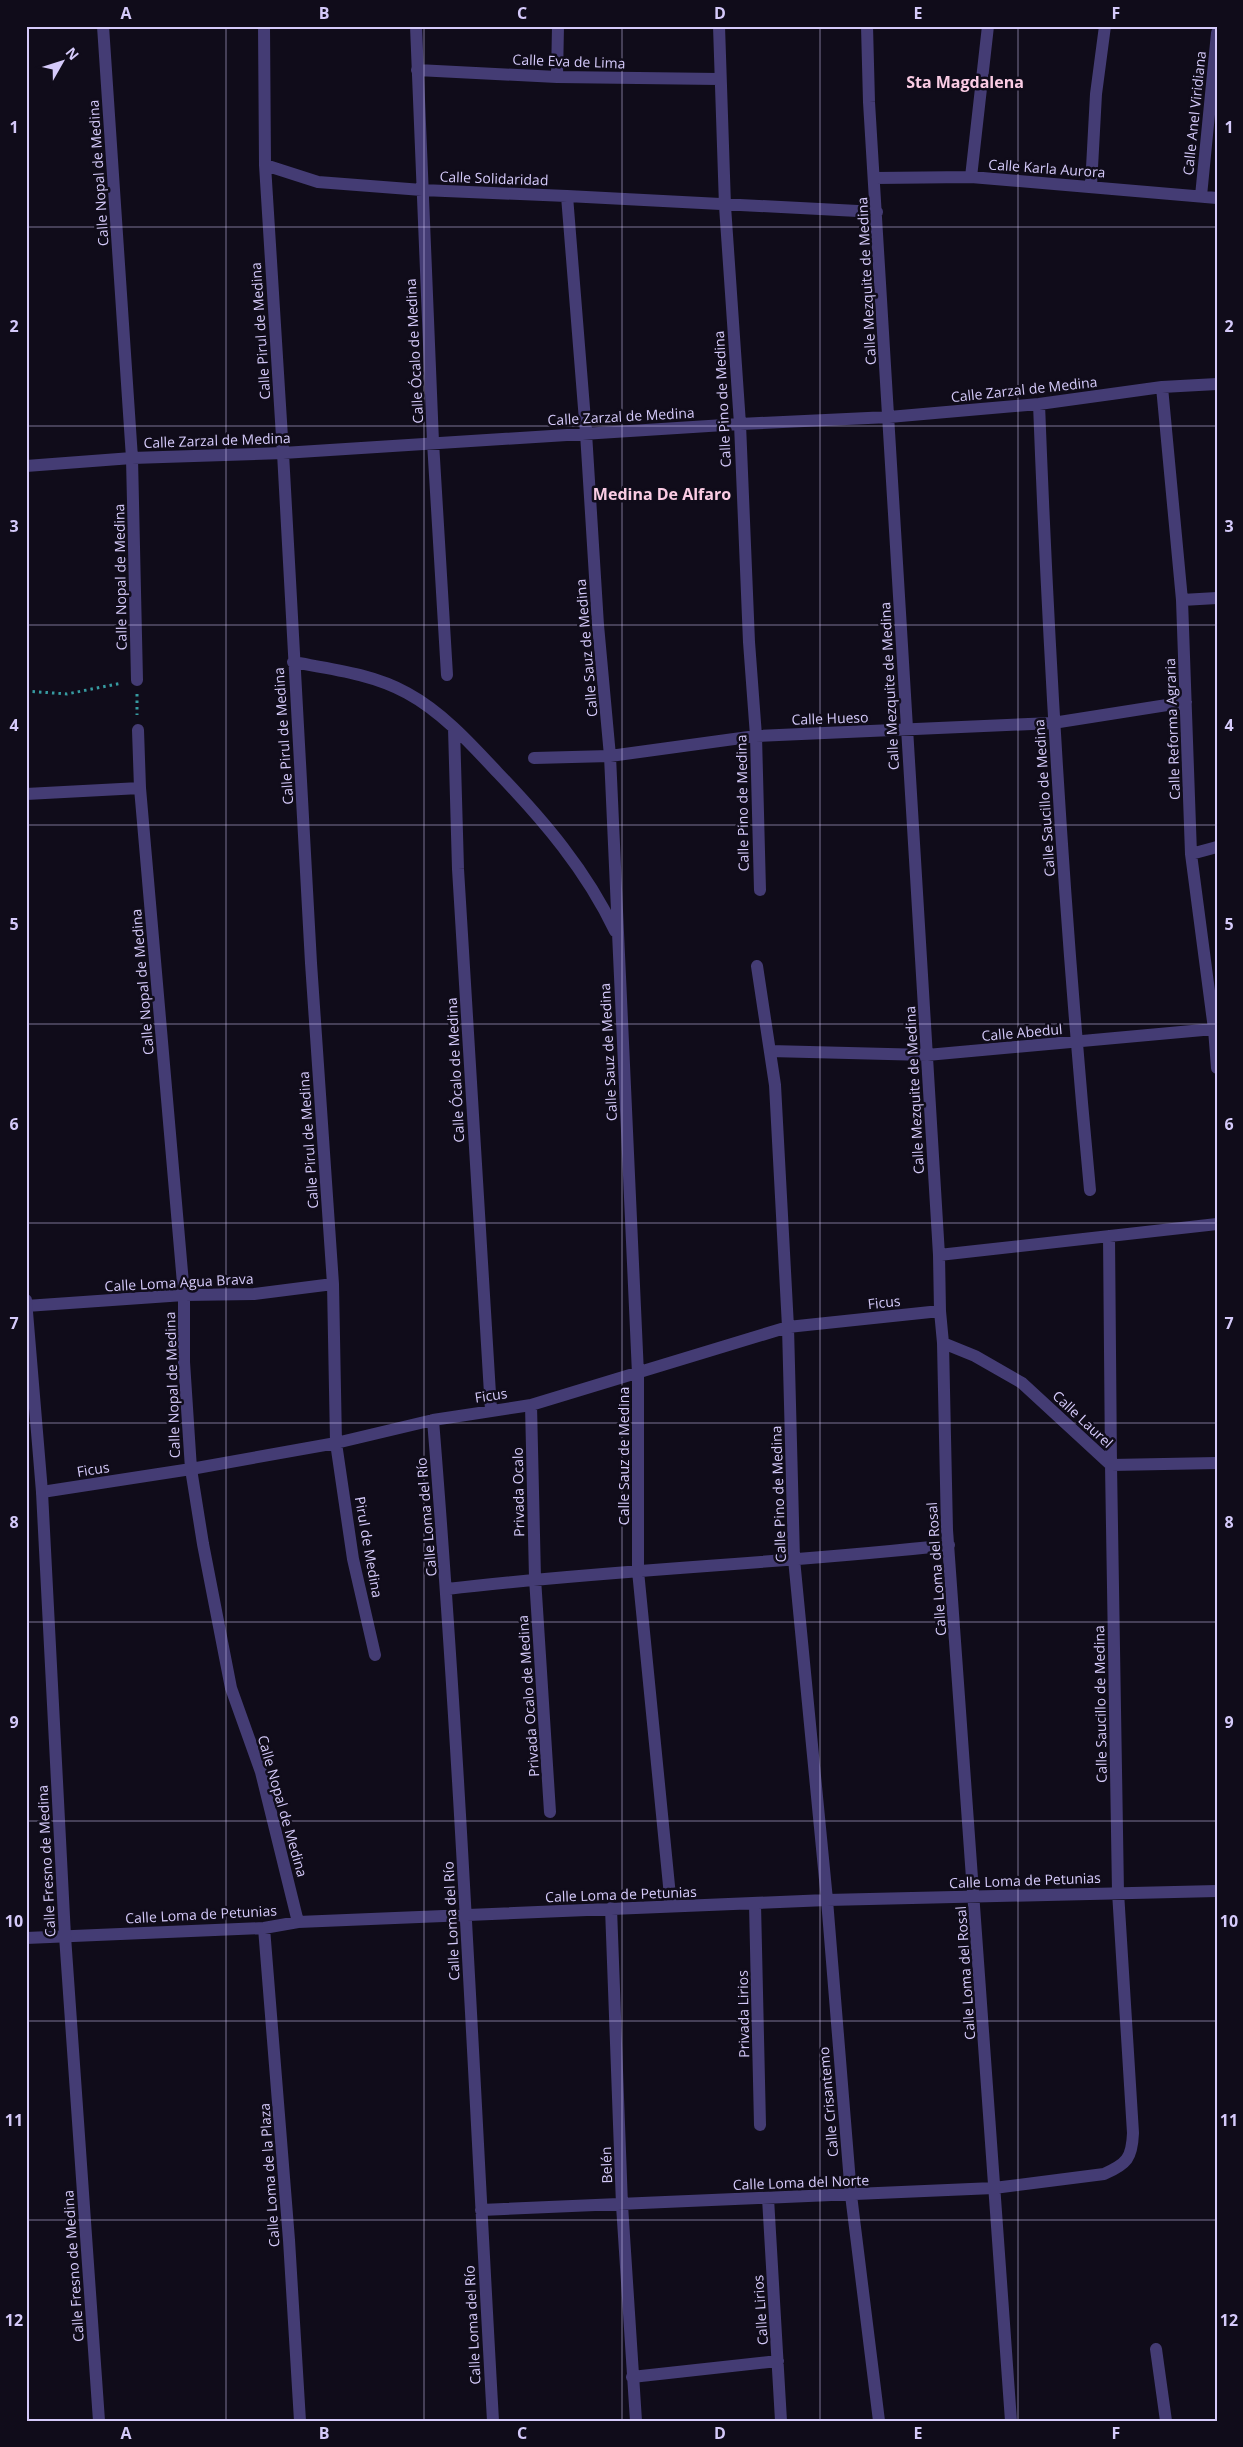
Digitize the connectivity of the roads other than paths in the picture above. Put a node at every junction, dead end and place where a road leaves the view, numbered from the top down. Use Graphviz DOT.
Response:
graph roads {
  1 [pos="103,26"];
  2 [pos="264,26"];
  3 [pos="416,26"];
  4 [pos="558,26"];
  5 [pos="719,26"];
  6 [pos="867,26"];
  7 [pos="988,26"];
  8 [pos="1105,26"];
  9 [pos="1217,33"];
  10 [pos="417,70"];
  11 [pos="557,77"];
  12 [pos="719,78"];
  13 [pos="265,164"];
  14 [pos="970,177"];
  15 [pos="875,178"];
  16 [pos="1091,186"];
  17 [pos="422,190"];
  18 [pos="567,196"];
  19 [pos="1201,196"];
  20 [pos="1217,198"];
  21 [pos="725,206"];
  22 [pos="876,212"];
  23 [pos="1217,384"];
  24 [pos="1162,387"];
  25 [pos="1038,404"];
  26 [pos="889,417"];
  27 [pos="740,424"];
  28 [pos="586,433"];
  29 [pos="433,442"];
  30 [pos="283,452"];
  31 [pos="132,458"];
  32 [pos="26,466"];
  33 [pos="1217,598"];
  34 [pos="1182,600"];
  35 [pos="294,662"];
  36 [pos="448,675"];
  37 [pos="137,680"];
  38 [pos="1186,702"];
  39 [pos="1053,723"];
  40 [pos="454,728"];
  41 [pos="138,730"];
  42 [pos="906,730"];
  43 [pos="756,736"];
  44 [pos="610,756"];
  45 [pos="534,758"];
  46 [pos="140,788"];
  47 [pos="26,794"];
  48 [pos="1217,847"];
  49 [pos="1191,854"];
  50 [pos="760,890"];
  51 [pos="618,935"];
  52 [pos="757,966"];
  53 [pos="1214,1029"];
  54 [pos="1076,1042"];
  55 [pos="770,1051"];
  56 [pos="927,1055"];
  57 [pos="1217,1068"];
  58 [pos="1090,1190"];
  59 [pos="1217,1224"];
  60 [pos="1109,1236"];
  61 [pos="939,1255"];
  62 [pos="333,1284"];
  63 [pos="184,1295"];
  64 [pos="26,1300"];
  65 [pos="26,1306"];
  66 [pos="940,1311"];
  67 [pos="788,1327"];
  68 [pos="943,1343"];
  69 [pos="638,1374"];
  70 [pos="531,1405"];
  71 [pos="491,1410"];
  72 [pos="433,1420"];
  73 [pos="336,1443"];
  74 [pos="1217,1463"];
  75 [pos="1111,1465"];
  76 [pos="191,1469"];
  77 [pos="42,1492"];
  78 [pos="949,1545"];
  79 [pos="794,1559"];
  80 [pos="638,1571"];
  81 [pos="535,1578"];
  82 [pos="446,1589"];
  83 [pos="375,1655"];
  84 [pos="550,1812"];
  85 [pos="1118,1892"];
  86 [pos="1217,1892"];
  87 [pos="975,1897"];
  88 [pos="827,1900"];
  89 [pos="755,1904"];
  90 [pos="671,1906"];
  91 [pos="612,1908"];
  92 [pos="466,1914"];
  93 [pos="298,1922"];
  94 [pos="264,1928"];
  95 [pos="65,1936"];
  96 [pos="26,1938"];
  97 [pos="760,2125"];
  98 [pos="1119,2167"];
  99 [pos="994,2188"];
  100 [pos="851,2195"];
  101 [pos="768,2198"];
  102 [pos="622,2206"];
  103 [pos="481,2210"];
  104 [pos="1156,2349"];
  105 [pos="778,2361"];
  106 [pos="632,2377"];
  107 [pos="99,2421"];
  108 [pos="300,2421"];
  109 [pos="493,2421"];
  110 [pos="636,2421"];
  111 [pos="781,2421"];
  112 [pos="878,2421"];
  113 [pos="1011,2421"];
  114 [pos="1166,2421"];
  1 -- 31 [label="street, Calle Nopal de Medina"];
  2 -- 13 [label="street, Calle Pirul de Medina"];
  3 -- 10 [label="street, Calle Ócalo de Medina"];
  4 -- 11 [label="street"];
  5 -- 12 [label="street, Calle Pino de Medina"];
  6 -- 15 [label="street, Calle Mezquite de Medina"];
  7 -- 14 [label="street"];
  8 -- 16 [label="street"];
  9 -- 19 [label="street, Calle Anel Viridiana"];
  10 -- 11 [label="street, Calle Eva de Lima"];
  10 -- 17 [label="street, Calle Ócalo de Medina"];
  11 -- 12 [label="street, Calle Eva de Lima"];
  12 -- 21 [label="street, Calle Pino de Medina"];
  13 -- 17 [label="street, Calle Solidaridad"];
  13 -- 30 [label="street, Calle Pirul de Medina"];
  14 -- 15 [label="street, Calle Karla Aurora"];
  14 -- 16 [label="street, Calle Karla Aurora"];
  15 -- 22 [label="street, Calle Mezquite de Medina"];
  16 -- 19 [label="street, Calle Karla Aurora"];
  17 -- 18 [label="street, Calle Solidaridad"];
  17 -- 29 [label="street, Calle Ócalo de Medina"];
  18 -- 21 [label="street, Calle Solidaridad"];
  18 -- 28 [label="street, Calle Sauz de Medina"];
  19 -- 20 [label="street, Calle Karla Aurora"];
  21 -- 22 [label="street, Calle Solidaridad"];
  21 -- 27 [label="street, Calle Pino de Medina"];
  22 -- 26 [label="street, Calle Mezquite de Medina"];
  23 -- 24 [label="street, Calle Zarzal de Medina"];
  24 -- 25 [label="street, Calle Zarzal de Medina"];
  24 -- 34 [label="street, Calle Reforma Agraria"];
  25 -- 26 [label="street, Calle Zarzal de Medina"];
  25 -- 39 [label="street, Calle Saucillo de Medina"];
  26 -- 27 [label="street, Calle Zarzal de Medina"];
  26 -- 42 [label="street, Calle Mezquite de Medina"];
  27 -- 28 [label="street, Calle Zarzal de Medina"];
  27 -- 43 [label="street, Calle Pino de Medina"];
  28 -- 29 [label="street, Calle Zarzal de Medina"];
  28 -- 44 [label="street, Calle Sauz de Medina"];
  29 -- 30 [label="street, Calle Zarzal de Medina"];
  29 -- 36 [label="street, Calle Ócalo de Medina"];
  30 -- 31 [label="street, Calle Zarzal de Medina"];
  30 -- 35 [label="street, Calle Pirul de Medina"];
  31 -- 32 [label="street, Calle Zarzal de Medina"];
  31 -- 37 [label="street, Calle Nopal de Medina"];
  33 -- 34 [label="street"];
  34 -- 38 [label="street, Calle Reforma Agraria"];
  35 -- 40 [label="street"];
  35 -- 62 [label="street, Calle Pirul de Medina"];
  38 -- 39 [label="street, Calle Hueso"];
  38 -- 49 [label="street, Calle Reforma Agraria"];
  39 -- 42 [label="street, Calle Hueso"];
  39 -- 54 [label="street, Calle Saucillo de Medina"];
  40 -- 51 [label="street"];
  40 -- 71 [label="street, Calle Ócalo de Medina"];
  41 -- 46 [label="street, Calle Nopal de Medina"];
  42 -- 43 [label="street, Calle Hueso"];
  42 -- 56 [label="street, Calle Mezquite de Medina"];
  43 -- 44 [label="street, Calle Hueso"];
  43 -- 50 [label="street, Calle Pino de Medina"];
  44 -- 45 [label="street, Calle Hueso"];
  44 -- 51 [label="street, Calle Sauz de Medina"];
  46 -- 47 [label="street"];
  46 -- 63 [label="street, Calle Nopal de Medina"];
  48 -- 49 [label="street"];
  49 -- 53 [label="street, Calle Reforma Agraria"];
  51 -- 69 [label="street, Calle Sauz de Medina"];
  52 -- 55 [label="street, Calle Pino de Medina"];
  53 -- 54 [label="street, Calle Abedul"];
  53 -- 57 [label="street, Calle Reforma Agraria"];
  54 -- 56 [label="street, Calle Abedul"];
  54 -- 58 [label="street, Calle Saucillo de Medina"];
  55 -- 56 [label="street, Calle Abedul"];
  55 -- 67 [label="street, Calle Pino de Medina"];
  56 -- 61 [label="street, Calle Mezquite de Medina"];
  59 -- 60 [label="street"];
  60 -- 61 [label="street"];
  60 -- 75 [label="street, Calle Saucillo de Medina"];
  61 -- 66 [label="street, Calle Mezquite de Medina"];
  62 -- 63 [label="street, Calle Loma Agua Brava"];
  62 -- 73 [label="street, Calle Pirul de Medina"];
  63 -- 65 [label="street, Calle Loma Agua Brava"];
  63 -- 76 [label="street, Calle Nopal de Medina"];
  64 -- 65 [label="street, Calle Fresno de Medina"];
  65 -- 77 [label="street, Calle Fresno de Medina"];
  66 -- 67 [label="street, Ficus"];
  66 -- 68 [label="street, Calle Mezquite de Medina"];
  67 -- 69 [label="street, Ficus"];
  67 -- 79 [label="street, Calle Pino de Medina"];
  68 -- 75 [label="street, Calle Laurel"];
  68 -- 78 [label="street, Calle Loma del Rosal"];
  69 -- 70 [label="street, Ficus"];
  69 -- 80 [label="street, Calle Sauz de Medina"];
  70 -- 71 [label="street, Ficus"];
  70 -- 81 [label="street, Privada Ocalo"];
  71 -- 72 [label="street, Ficus"];
  72 -- 73 [label="street, Ficus"];
  72 -- 82 [label="street, Calle Loma del Río"];
  73 -- 76 [label="street, Ficus"];
  73 -- 83 [label="street, Pirul de Medina"];
  74 -- 75 [label="street, Calle Laurel"];
  75 -- 85 [label="street, Calle Saucillo de Medina"];
  76 -- 77 [label="street, Ficus"];
  76 -- 93 [label="street, Calle Nopal de Medina"];
  77 -- 95 [label="street, Calle Fresno de Medina"];
  78 -- 79 [label="street"];
  78 -- 87 [label="street, Calle Loma del Rosal"];
  79 -- 80 [label="street"];
  79 -- 88 [label="street, Calle Pino de Medina"];
  80 -- 81 [label="street"];
  80 -- 90 [label="street, Calle Sauz de Medina"];
  81 -- 82 [label="street"];
  81 -- 84 [label="street, Privada Ocalo de Medina"];
  82 -- 92 [label="street, Calle Loma del Río"];
  85 -- 86 [label="street, Calle Loma de Petunias"];
  85 -- 87 [label="street, Calle Loma de Petunias"];
  85 -- 98 [label="street, Calle Saucillo de Medina"];
  87 -- 88 [label="street, Calle Loma de Petunias"];
  87 -- 99 [label="street, Calle Loma del Rosal"];
  88 -- 89 [label="street, Calle Loma de Petunias"];
  88 -- 100 [label="street, Calle Crisantemo"];
  89 -- 90 [label="street, Calle Loma de Petunias"];
  89 -- 97 [label="street, Privada Lirios"];
  90 -- 91 [label="street, Calle Loma de Petunias"];
  91 -- 92 [label="street, Calle Loma de Petunias"];
  91 -- 102 [label="street, Belén"];
  92 -- 93 [label="street, Calle Loma de Petunias"];
  92 -- 103 [label="street, Calle Loma del Río"];
  93 -- 94 [label="street, Calle Loma de Petunias"];
  94 -- 95 [label="street, Calle Loma de Petunias"];
  94 -- 108 [label="street, Calle Loma de la Plaza"];
  95 -- 96 [label="street, Calle Loma de Petunias"];
  95 -- 107 [label="street, Calle Fresno de Medina"];
  98 -- 99 [label="street, Calle Loma del Norte"];
  99 -- 100 [label="street, Calle Loma del Norte"];
  99 -- 113 [label="street, Calle Loma del Rosal"];
  100 -- 101 [label="street, Calle Loma del Norte"];
  100 -- 112 [label="street, Calle Crisantemo"];
  101 -- 102 [label="street, Calle Loma del Norte"];
  101 -- 105 [label="street, Calle Lirios"];
  102 -- 103 [label="street, Calle Loma del Norte"];
  102 -- 106 [label="street, Belén"];
  103 -- 109 [label="street, Calle Loma del Río"];
  104 -- 114 [label="street"];
  105 -- 106 [label="street"];
  105 -- 111 [label="street, Calle Lirios"];
  106 -- 110 [label="street, Belén"];
}
